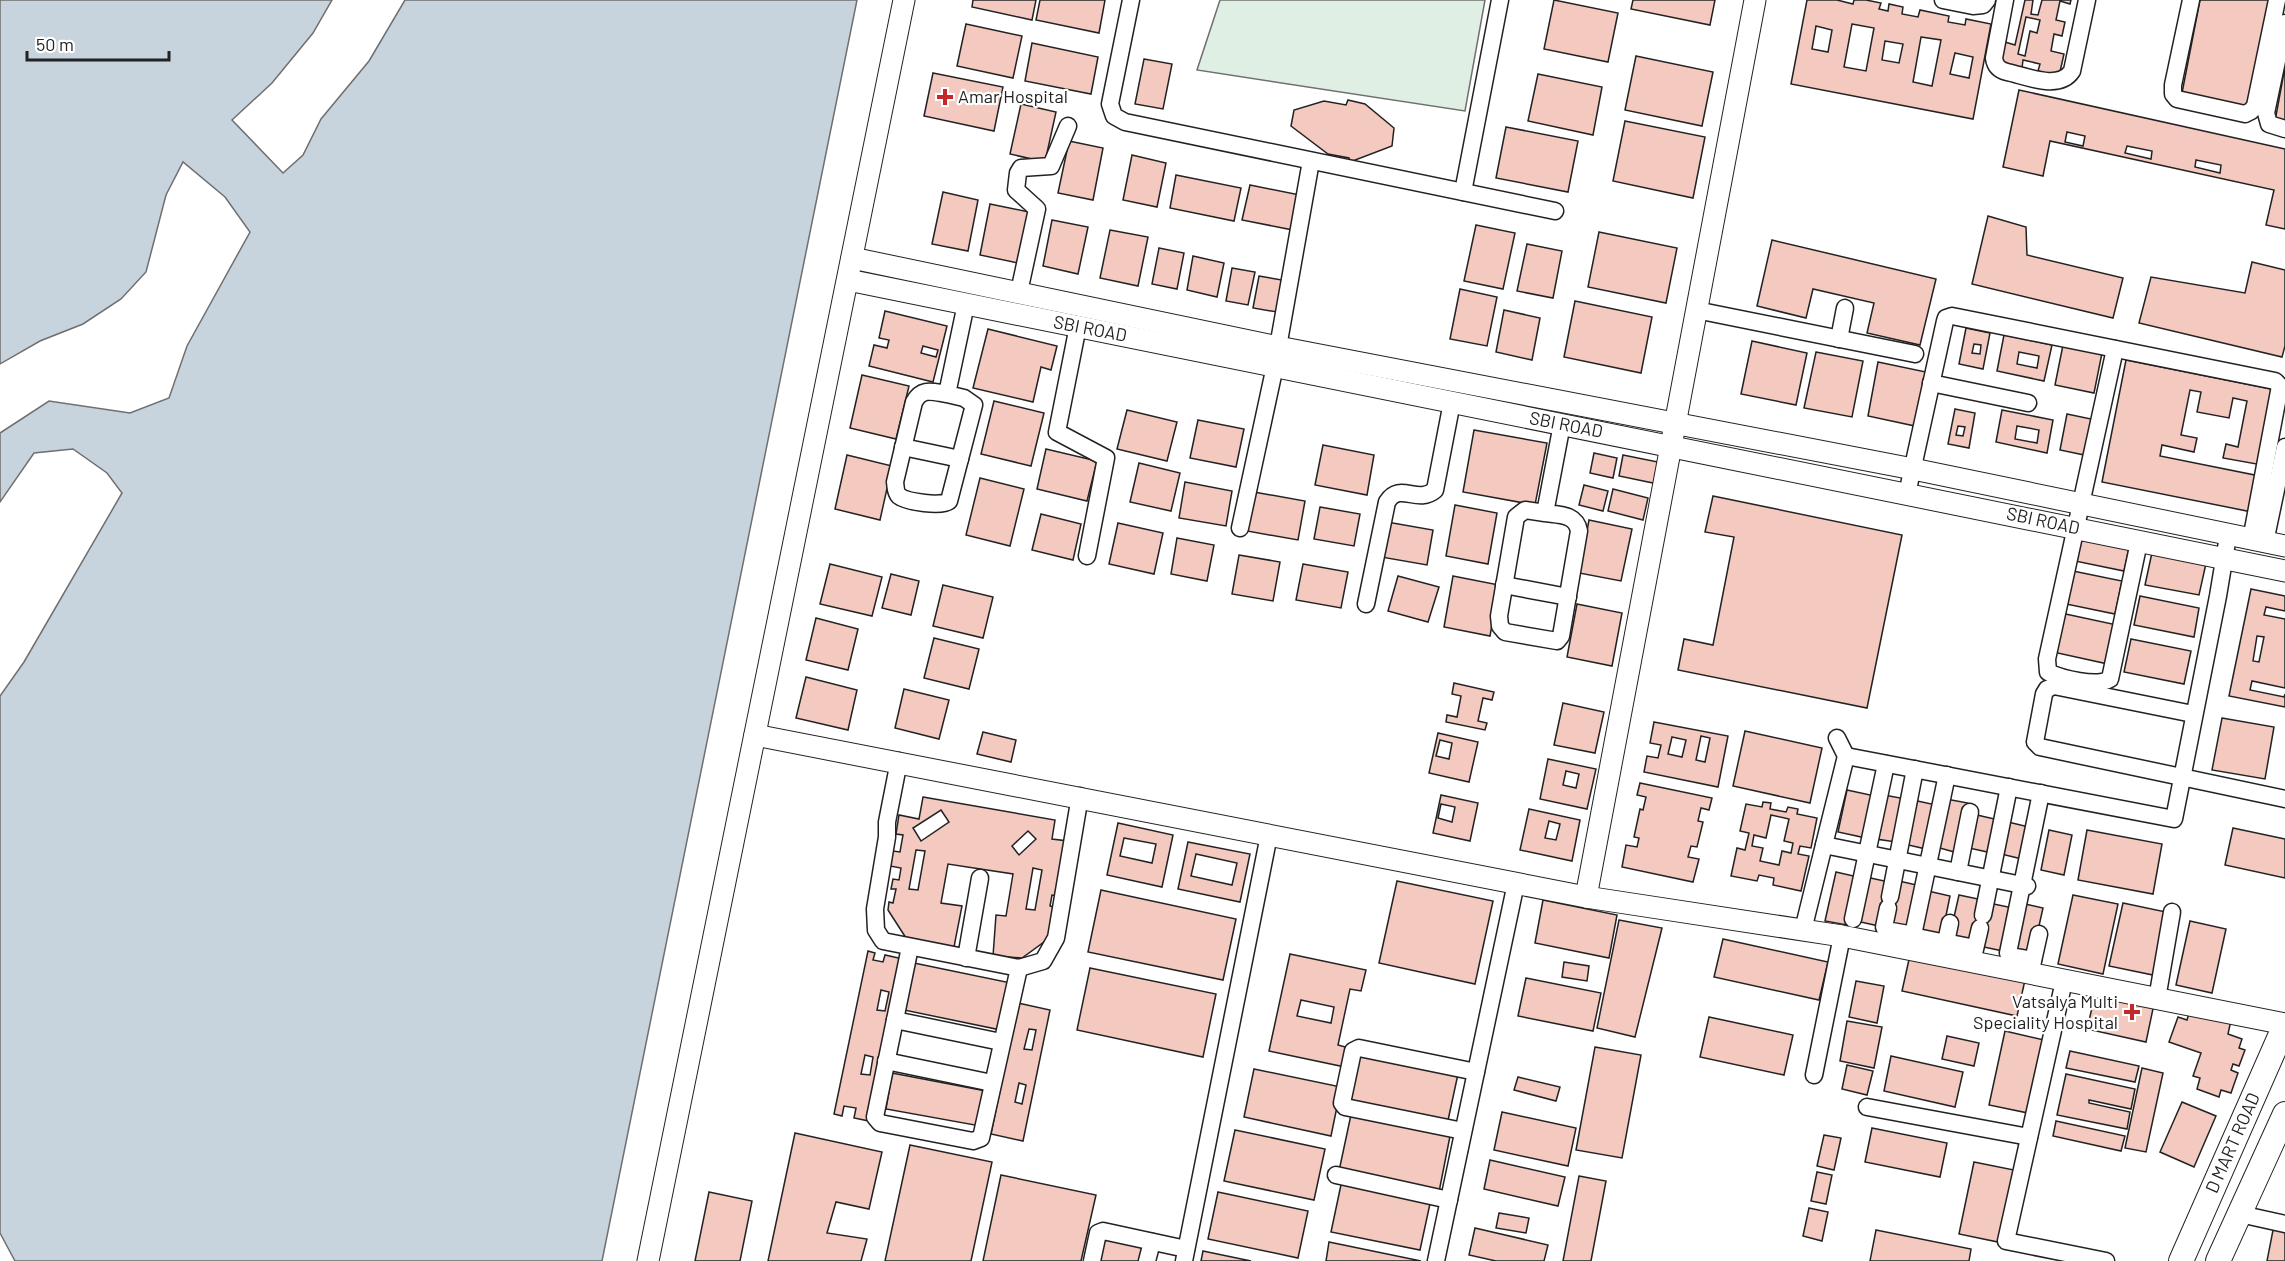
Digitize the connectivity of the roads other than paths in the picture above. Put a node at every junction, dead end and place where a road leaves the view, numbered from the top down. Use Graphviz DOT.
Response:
graph roads {
  1 [pos="904,0"];
  2 [pos="1131,0"];
  3 [pos="1500,0"];
  4 [pos="1755,0"];
  5 [pos="1943,0"];
  6 [pos="1987,0"];
  7 [pos="2006,0"];
  8 [pos="2087,0"];
  9 [pos="2191,0"];
  10 [pos="2277,0"];
  11 [pos="2285,23"];
  12 [pos="1068,126"];
  13 [pos="2285,129"];
  14 [pos="1311,161"];
  15 [pos="1463,192"];
  16 [pos="1555,211"];
  17 [pos="852,258"];
  18 [pos="848,280"];
  19 [pos="1019,292"];
  20 [pos="966,304"];
  21 [pos="1845,308"];
  22 [pos="1696,310"];
  23 [pos="1078,326"];
  24 [pos="1839,339"];
  25 [pos="2115,349"];
  26 [pos="1915,354"];
  27 [pos="1276,357"];
  28 [pos="1931,383"];
  29 [pos="947,394"];
  30 [pos="1452,402"];
  31 [pos="2028,403"];
  32 [pos="1675,423"];
  33 [pos="1562,424"];
  34 [pos="1670,446"];
  35 [pos="903,447"];
  36 [pos="2285,447"];
  37 [pos="960,459"];
  38 [pos="1912,469"];
  39 [pos="1907,494"];
  40 [pos="2080,504"];
  41 [pos="1545,513"];
  42 [pos="2076,527"];
  43 [pos="1240,528"];
  44 [pos="2228,536"];
  45 [pos="2139,542"];
  46 [pos="2267,543"];
  47 [pos="1087,556"];
  48 [pos="2223,558"];
  49 [pos="2285,571"];
  50 [pos="1504,585"];
  51 [pos="1568,597"];
  52 [pos="1366,604"];
  53 [pos="2193,714"];
  54 [pos="755,735"];
  55 [pos="1837,738"];
  56 [pos="1846,756"];
  57 [pos="899,762"];
  58 [pos="1886,764"];
  59 [pos="1915,769"];
  60 [pos="1947,775"];
  61 [pos="2182,777"];
  62 [pos="2009,787"];
  63 [pos="2041,793"];
  64 [pos="1080,796"];
  65 [pos="2285,799"];
  66 [pos="1970,812"];
  67 [pos="1269,835"];
  68 [pos="1824,845"];
  69 [pos="1867,854"];
  70 [pos="1897,860"];
  71 [pos="1929,867"];
  72 [pos="1958,872"];
  73 [pos="980,878"];
  74 [pos="1989,879"];
  75 [pos="1516,883"];
  76 [pos="2023,886"];
  77 [pos="1586,897"];
  78 [pos="2172,912"];
  79 [pos="1950,923"];
  80 [pos="1847,927"];
  81 [pos="1803,930"];
  82 [pos="2039,934"];
  83 [pos="1915,941"];
  84 [pos="910,947"];
  85 [pos="1948,947"];
  86 [pos="1974,955"];
  87 [pos="966,958"];
  88 [pos="2032,967"];
  89 [pos="1019,968"];
  90 [pos="2064,981"];
  91 [pos="2157,999"];
  92 [pos="895,1020"];
  93 [pos="2285,1025"];
  94 [pos="1001,1042"];
  95 [pos="886,1061"];
  96 [pos="1476,1072"];
  97 [pos="1814,1076"];
  98 [pos="992,1083"];
  99 [pos="1867,1107"];
  100 [pos="2285,1114"];
  101 [pos="1463,1131"];
  102 [pos="2029,1137"];
  103 [pos="1336,1175"];
  104 [pos="1449,1200"];
  105 [pos="2240,1214"];
  106 [pos="2285,1224"];
  107 [pos="1152,1242"];
  108 [pos="1185,1255"];
  109 [pos="648,1261"];
  110 [pos="1092,1261"];
  111 [pos="1147,1261"];
  112 [pos="1436,1261"];
  113 [pos="2106,1261"];
  114 [pos="2181,1261"];
  115 [pos="2218,1261"];
  1 -- 17 [label="street"];
  2 -- 14 [label="street"];
  3 -- 15 [label="street"];
  4 -- 22 [label="street"];
  5 -- 6 [label="street"];
  7 -- 8 [label="street"];
  9 -- 10 [label="street"];
  11 -- 13 [label="street"];
  12 -- 19 [label="street"];
  14 -- 15 [label="street"];
  14 -- 27 [label="street"];
  15 -- 16 [label="street"];
  17 -- 18 [label="street"];
  17 -- 19 [label="street, SBI ROAD"];
  18 -- 20 [label="street, SBI ROAD"];
  18 -- 54 [label="street"];
  19 -- 27 [label="street, SBI ROAD"];
  20 -- 23 [label="street, SBI ROAD"];
  20 -- 29 [label="street"];
  21 -- 24 [label="street"];
  22 -- 24 [label="street"];
  22 -- 32 [label="street"];
  23 -- 27 [label="street, SBI ROAD"];
  23 -- 47 [label="street"];
  24 -- 26 [label="street"];
  25 -- 28 [label="street"];
  25 -- 40 [label="street"];
  25 -- 46 [label="street"];
  27 -- 30 [label="street, SBI ROAD"];
  27 -- 32 [label="street, SBI ROAD"];
  27 -- 43 [label="street"];
  28 -- 31 [label="street"];
  28 -- 38 [label="street"];
  29 -- 35 [label="street"];
  29 -- 37 [label="street"];
  30 -- 33 [label="street, SBI ROAD"];
  30 -- 52 [label="street"];
  32 -- 34 [label="street"];
  32 -- 38 [label="street, SBI ROAD"];
  33 -- 34 [label="street, SBI ROAD"];
  33 -- 41 [label="street"];
  34 -- 39 [label="street, SBI ROAD"];
  34 -- 77 [label="street"];
  35 -- 37 [label="street"];
  35 -- 37 [label="street"];
  36 -- 46 [label="street"];
  38 -- 39 [label="street"];
  38 -- 40 [label="street, SBI ROAD"];
  39 -- 42 [label="street, SBI ROAD"];
  40 -- 42 [label="street"];
  40 -- 44 [label="street, SBI ROAD"];
  41 -- 50 [label="street"];
  41 -- 51 [label="street"];
  42 -- 45 [label="street, SBI ROAD"];
  42 -- 45 [label="street"];
  44 -- 46 [label="street, SBI ROAD"];
  44 -- 48 [label="street"];
  45 -- 48 [label="street, SBI ROAD"];
  48 -- 49 [label="street, SBI ROAD"];
  48 -- 53 [label="street"];
  50 -- 51 [label="street"];
  50 -- 51 [label="street"];
  53 -- 61 [label="street"];
  53 -- 61 [label="street"];
  54 -- 57 [label="street"];
  54 -- 109 [label="street"];
  55 -- 56 [label="street"];
  56 -- 58 [label="street"];
  56 -- 68 [label="street"];
  57 -- 64 [label="street"];
  57 -- 84 [label="street"];
  58 -- 59 [label="street"];
  58 -- 69 [label="street"];
  59 -- 60 [label="street"];
  59 -- 70 [label="street"];
  60 -- 62 [label="street"];
  60 -- 71 [label="street"];
  61 -- 63 [label="street"];
  61 -- 65 [label="street"];
  62 -- 63 [label="street"];
  62 -- 74 [label="street"];
  63 -- 76 [label="street"];
  64 -- 67 [label="street"];
  64 -- 89 [label="street"];
  66 -- 72 [label="street"];
  67 -- 75 [label="street"];
  67 -- 108 [label="street"];
  68 -- 69 [label="street"];
  68 -- 81 [label="street"];
  69 -- 70 [label="street"];
  69 -- 80 [label="street"];
  70 -- 71 [label="street"];
  70 -- 83 [label="street"];
  71 -- 72 [label="street"];
  71 -- 83 [label="street"];
  72 -- 74 [label="street"];
  73 -- 87 [label="street"];
  74 -- 76 [label="street"];
  74 -- 86 [label="street"];
  75 -- 77 [label="street"];
  75 -- 96 [label="street"];
  76 -- 88 [label="street"];
  77 -- 81 [label="street"];
  78 -- 91 [label="street"];
  79 -- 85 [label="street"];
  80 -- 81 [label="street"];
  80 -- 83 [label="street"];
  80 -- 97 [label="street"];
  82 -- 88 [label="street"];
  83 -- 85 [label="street"];
  84 -- 87 [label="street"];
  84 -- 92 [label="street"];
  85 -- 86 [label="street"];
  86 -- 88 [label="street"];
  87 -- 89 [label="street"];
  88 -- 90 [label="street"];
  89 -- 94 [label="street"];
  90 -- 91 [label="street"];
  90 -- 102 [label="street"];
  91 -- 93 [label="street"];
  92 -- 94 [label="street"];
  92 -- 95 [label="street"];
  93 -- 114 [label="main road, D MART ROAD"];
  94 -- 98 [label="street"];
  95 -- 98 [label="street"];
  95 -- 98 [label="street"];
  96 -- 101 [label="street"];
  96 -- 101 [label="street"];
  99 -- 102 [label="street"];
  100 -- 105 [label="main road, D MART ROAD"];
  101 -- 104 [label="street"];
  102 -- 113 [label="street"];
  103 -- 104 [label="street"];
  104 -- 112 [label="street"];
  105 -- 106 [label="street"];
  105 -- 115 [label="main road, D MART ROAD"];
  107 -- 108 [label="street"];
  107 -- 110 [label="street"];
  107 -- 111 [label="street"];
}
